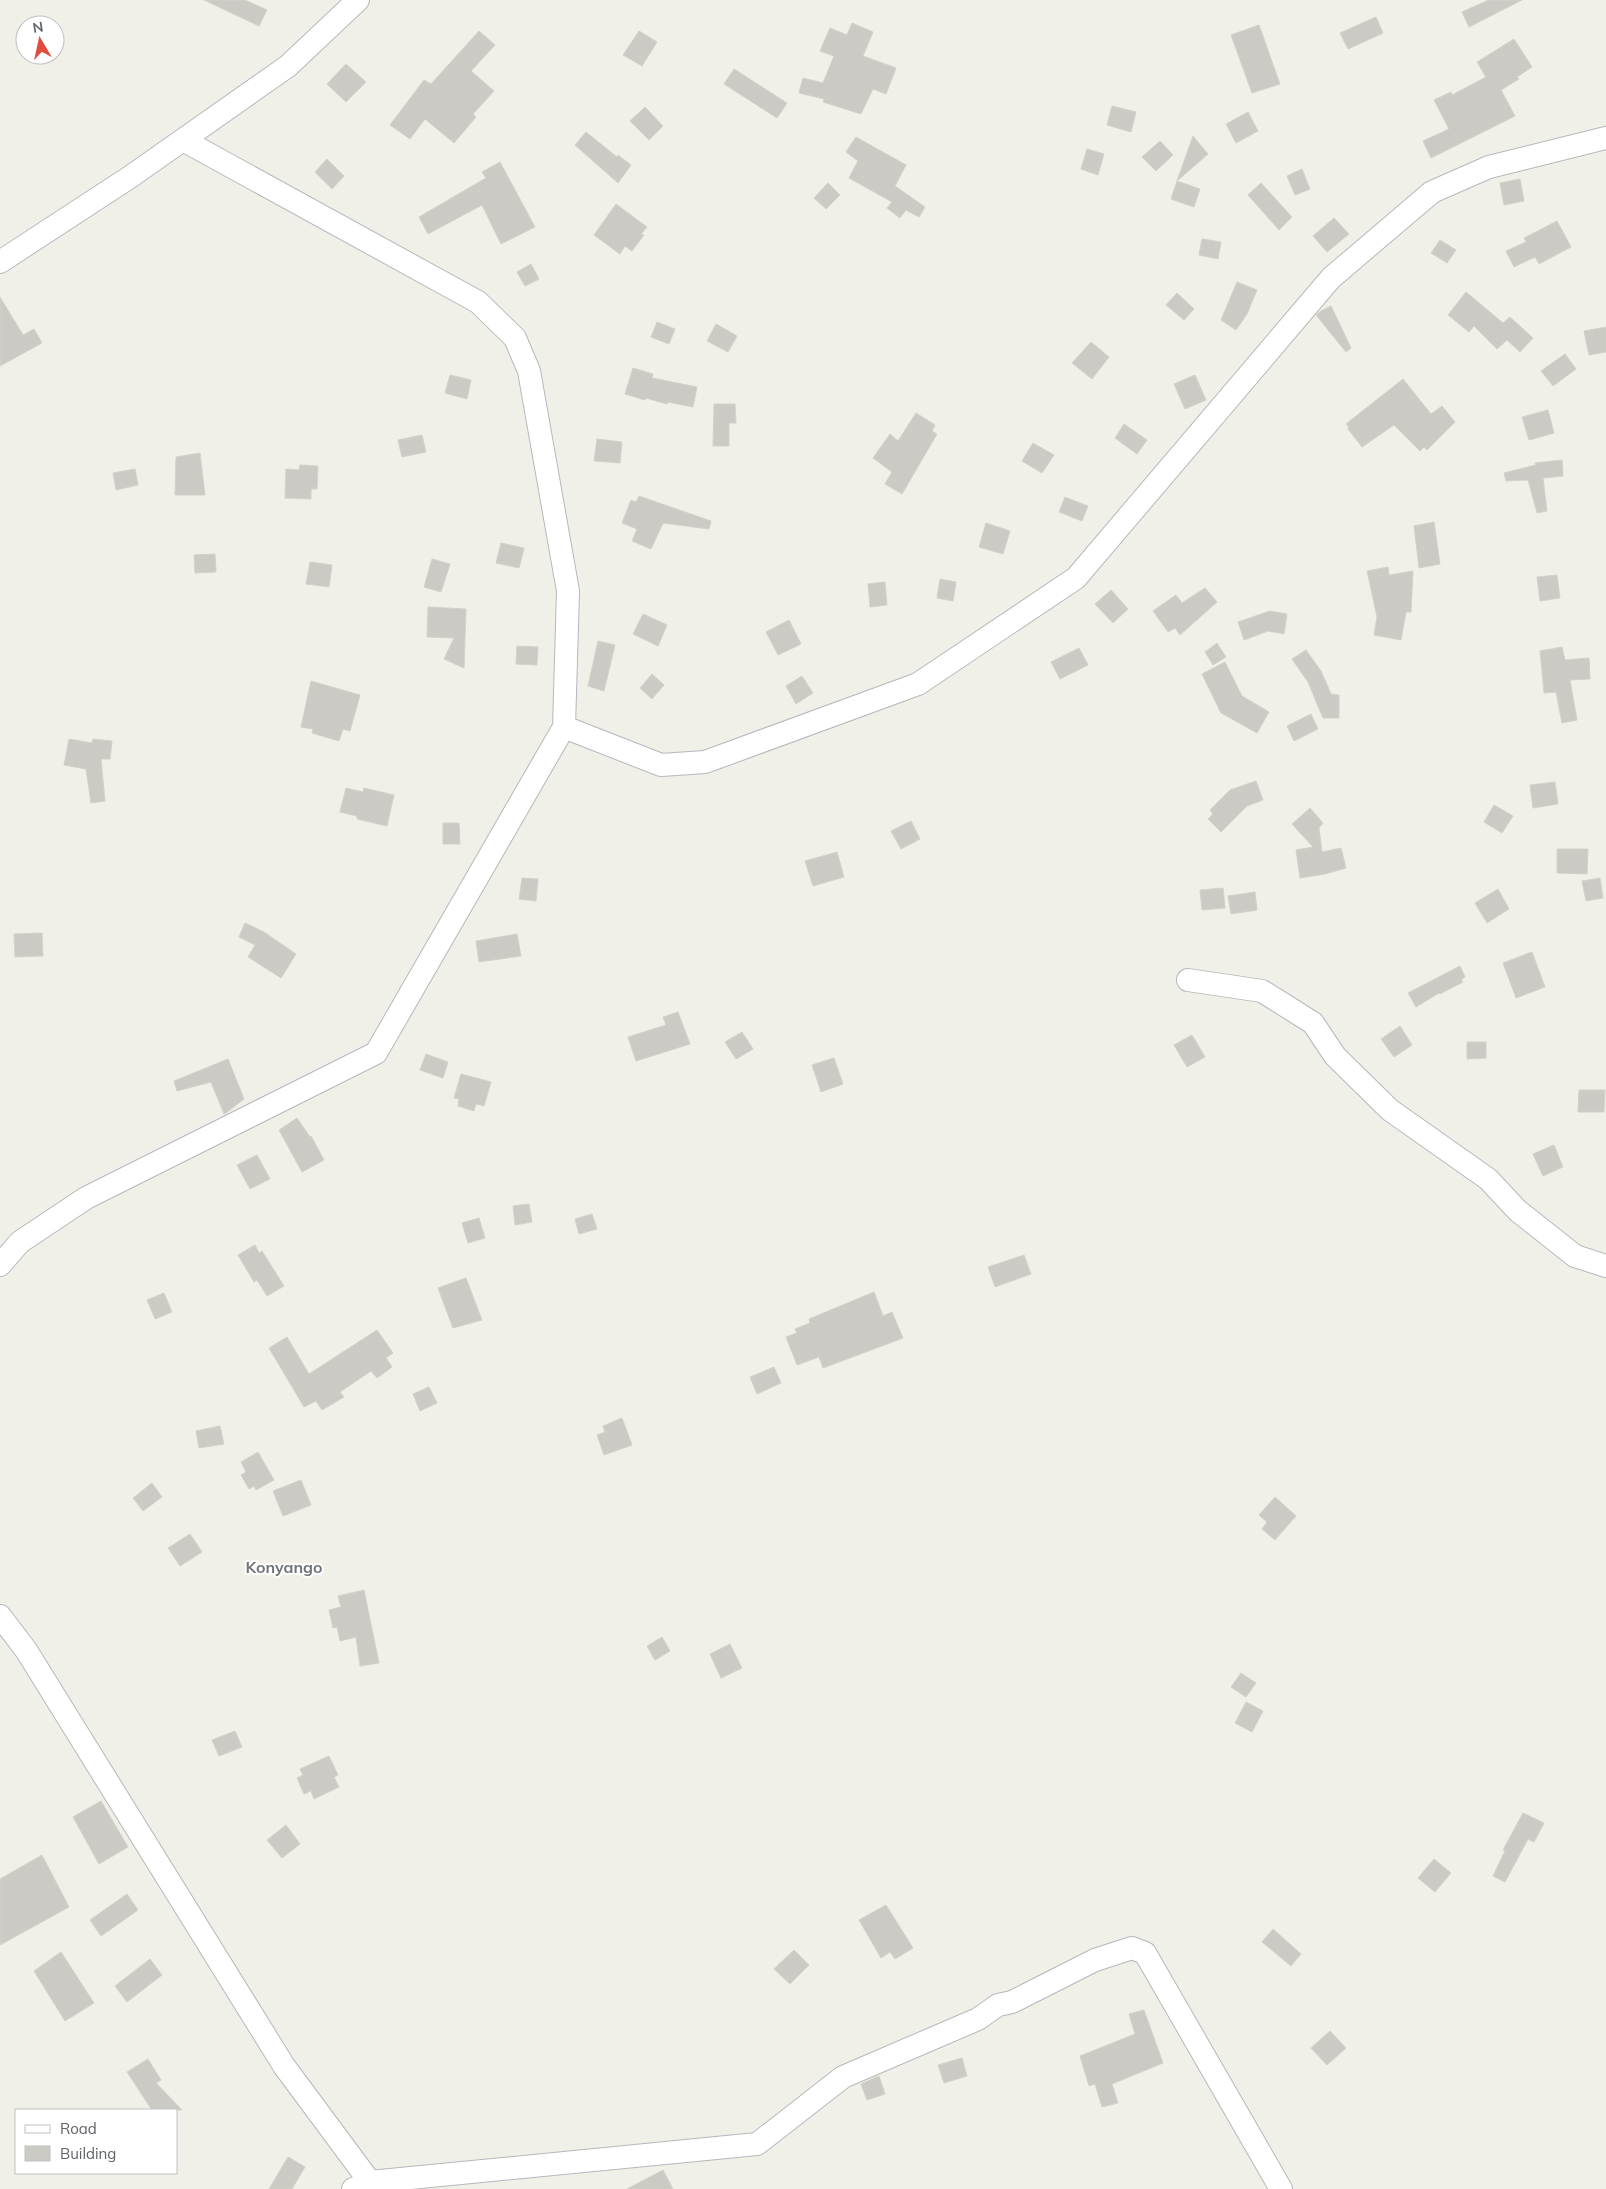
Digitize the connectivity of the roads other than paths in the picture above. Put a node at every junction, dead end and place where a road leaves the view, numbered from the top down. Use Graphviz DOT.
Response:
graph roads {
  1 [pos="358,0"];
  2 [pos="1606,138"];
  3 [pos="183,140"];
  4 [pos="0,262"];
  5 [pos="564,727"];
  6 [pos="1188,980"];
  7 [pos="0,1265"];
  8 [pos="1606,1266"];
  9 [pos="0,1616"];
  10 [pos="365,2187"];
  11 [pos="1281,2189"];
  1 -- 3 [label="street"];
  2 -- 5 [label="street"];
  3 -- 4 [label="street"];
  3 -- 5 [label="street"];
  5 -- 7 [label="street"];
  6 -- 8 [label="street"];
  9 -- 10 [label="street"];
  10 -- 11 [label="street"];
}
